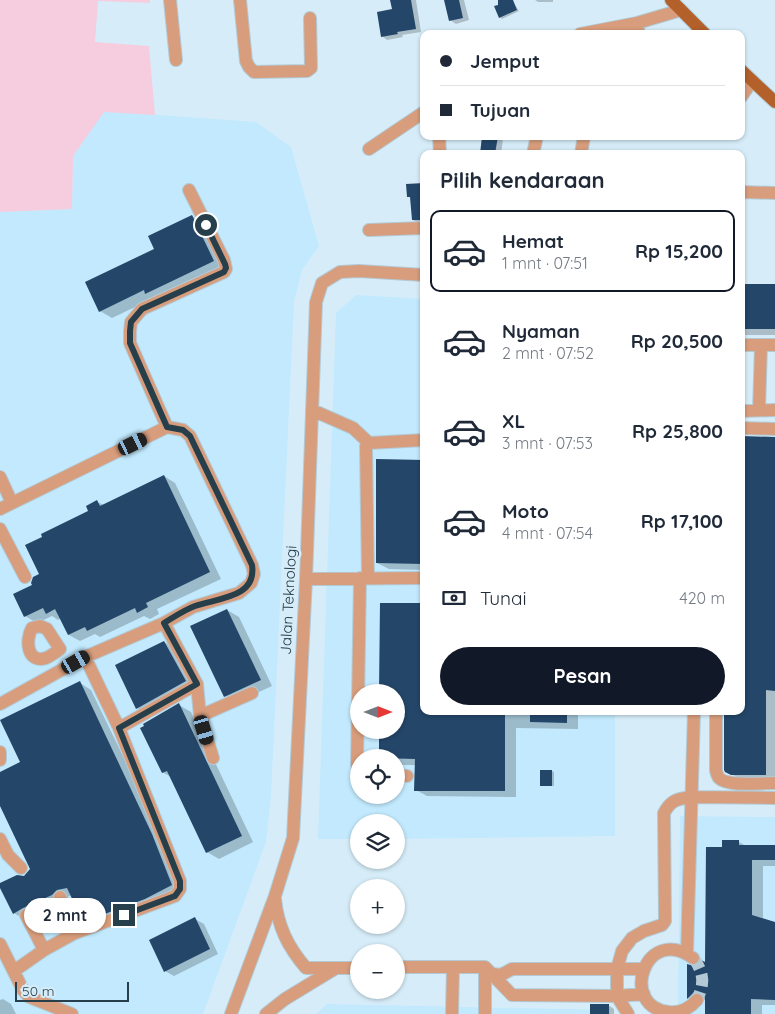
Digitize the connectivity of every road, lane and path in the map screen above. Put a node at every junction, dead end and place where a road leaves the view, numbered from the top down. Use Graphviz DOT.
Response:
graph roads {
  1 [pos="170,0"];
  2 [pos="240,0"];
  3 [pos="671,0"];
  4 [pos="681,10"];
  5 [pos="310,18"];
  6 [pos="638,29"];
  7 [pos="701,30"];
  8 [pos="176,60"];
  9 [pos="745,74"];
  10 [pos="752,81"];
  11 [pos="745,91"];
  12 [pos="775,102"];
  13 [pos="420,115"];
  14 [pos="369,149"];
  15 [pos="189,190"];
  16 [pos="745,192"];
  17 [pos="775,193"];
  18 [pos="420,228"];
  19 [pos="369,230"];
  20 [pos="420,275"];
  21 [pos="745,345"];
  22 [pos="761,345"];
  23 [pos="775,345"];
  24 [pos="312,410"];
  25 [pos="759,410"];
  26 [pos="775,410"];
  27 [pos="745,411"];
  28 [pos="167,427"];
  29 [pos="745,428"];
  30 [pos="775,429"];
  31 [pos="420,440"];
  32 [pos="369,442"];
  33 [pos="0,477"];
  34 [pos="12,503"];
  35 [pos="0,509"];
  36 [pos="0,529"];
  37 [pos="25,578"];
  38 [pos="364,578"];
  39 [pos="420,578"];
  40 [pos="306,579"];
  41 [pos="164,623"];
  42 [pos="60,649"];
  43 [pos="85,657"];
  44 [pos="67,667"];
  45 [pos="197,684"];
  46 [pos="252,694"];
  47 [pos="0,704"];
  48 [pos="694,715"];
  49 [pos="716,715"];
  50 [pos="200,716"];
  51 [pos="119,728"];
  52 [pos="358,749"];
  53 [pos="0,752"];
  54 [pos="213,758"];
  55 [pos="0,760"];
  56 [pos="775,783"];
  57 [pos="691,797"];
  58 [pos="775,798"];
  59 [pos="0,839"];
  60 [pos="4,858"];
  61 [pos="21,868"];
  62 [pos="275,896"];
  63 [pos="60,897"];
  64 [pos="26,915"];
  65 [pos="73,934"];
  66 [pos="0,944"];
  67 [pos="44,950"];
  68 [pos="453,967"];
  69 [pos="336,968"];
  70 [pos="350,968"];
  71 [pos="405,968"];
  72 [pos="512,969"];
  73 [pos="617,969"];
  74 [pos="643,969"];
  75 [pos="14,971"];
  76 [pos="489,971"];
  77 [pos="644,994"];
  78 [pos="512,995"];
  79 [pos="617,996"];
  80 [pos="695,1006"];
  81 [pos="40,1008"];
  82 [pos="72,1014"];
  83 [pos="231,1014"];
  84 [pos="266,1014"];
  85 [pos="452,1014"];
  86 [pos="485,1014"];
  87 [pos="628,1014"];
  1 -- 8 [label="street"];
  2 -- 5 [label="street"];
  3 -- 4 [label="main road"];
  4 -- 6 [label="street"];
  4 -- 7 [label="main road"];
  9 -- 10 [label="main road"];
  10 -- 11 [label="street"];
  10 -- 12 [label="main road"];
  13 -- 14 [label="street"];
  15 -- 28 [label="street"];
  16 -- 17 [label="street"];
  18 -- 19 [label="street"];
  20 -- 24 [label="street, Jalan Teknologi"];
  21 -- 22 [label="street"];
  22 -- 23 [label="street"];
  22 -- 25 [label="street"];
  24 -- 32 [label="street"];
  24 -- 40 [label="street, Jalan Teknologi"];
  25 -- 26 [label="street"];
  25 -- 27 [label="street"];
  28 -- 34 [label="street"];
  28 -- 41 [label="street"];
  29 -- 30 [label="street"];
  31 -- 32 [label="street"];
  32 -- 38 [label="street"];
  33 -- 34 [label="street"];
  34 -- 35 [label="street"];
  36 -- 37 [label="street"];
  38 -- 39 [label="street"];
  38 -- 40 [label="street"];
  38 -- 52 [label="street"];
  40 -- 62 [label="street, Jalan Teknologi"];
  41 -- 43 [label="street"];
  41 -- 45 [label="street"];
  42 -- 44 [label="street"];
  43 -- 44 [label="street"];
  43 -- 51 [label="street"];
  44 -- 47 [label="street"];
  45 -- 50 [label="street"];
  45 -- 51 [label="street"];
  46 -- 50 [label="street"];
  48 -- 57 [label="street"];
  49 -- 56 [label="street"];
  50 -- 54 [label="street"];
  51 -- 65 [label="street"];
  53 -- 55 [label="street"];
  57 -- 58 [label="street"];
  57 -- 73 [label="street"];
  57 -- 74 [label="street"];
  59 -- 60 [label="street"];
  60 -- 61 [label="street"];
  62 -- 69 [label="street"];
  62 -- 83 [label="street, Jalan Teknologi"];
  63 -- 65 [label="street"];
  64 -- 67 [label="street"];
  65 -- 67 [label="street"];
  66 -- 75 [label="street"];
  67 -- 75 [label="street"];
  68 -- 71 [label="street"];
  68 -- 76 [label="street"];
  68 -- 85 [label="street"];
  69 -- 70 [label="street"];
  69 -- 84 [label="street"];
  72 -- 73 [label="street"];
  72 -- 76 [label="street"];
  72 -- 78 [label="street"];
  73 -- 74 [label="street"];
  73 -- 79 [label="street"];
  74 -- 77 [label="street"];
  75 -- 81 [label="street"];
  76 -- 78 [label="street"];
  76 -- 86 [label="street"];
  77 -- 79 [label="street"];
  77 -- 80 [label="street"];
  78 -- 79 [label="street"];
  79 -- 87 [label="street"];
  81 -- 82 [label="street"];
}
